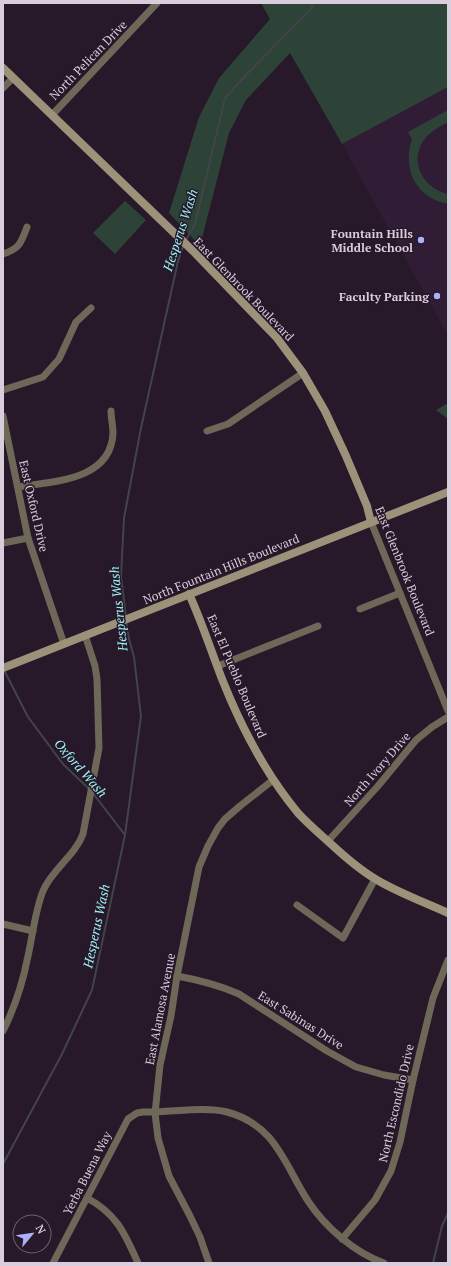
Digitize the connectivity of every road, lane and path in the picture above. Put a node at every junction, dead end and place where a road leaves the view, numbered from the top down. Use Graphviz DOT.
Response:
graph roads {
  1 [pos="157,3"];
  2 [pos="3,68"];
  3 [pos="13,78"];
  4 [pos="3,88"];
  5 [pos="52,115"];
  6 [pos="27,227"];
  7 [pos="3,254"];
  8 [pos="91,308"];
  9 [pos="303,373"];
  10 [pos="3,390"];
  11 [pos="111,411"];
  12 [pos="3,416"];
  13 [pos="207,431"];
  14 [pos="18,487"];
  15 [pos="448,492"];
  16 [pos="372,522"];
  17 [pos="28,538"];
  18 [pos="3,543"];
  19 [pos="400,593"];
  20 [pos="189,594"];
  21 [pos="360,609"];
  22 [pos="318,626"];
  23 [pos="85,635"];
  24 [pos="64,644"];
  25 [pos="218,666"];
  26 [pos="3,668"];
  27 [pos="448,711"];
  28 [pos="448,717"];
  29 [pos="274,780"];
  30 [pos="328,841"];
  31 [pos="375,879"];
  32 [pos="297,905"];
  33 [pos="448,913"];
  34 [pos="3,924"];
  35 [pos="33,931"];
  36 [pos="448,960"];
  37 [pos="177,976"];
  38 [pos="3,1031"];
  39 [pos="413,1080"];
  40 [pos="155,1113"];
  41 [pos="87,1198"];
  42 [pos="342,1239"];
  43 [pos="53,1263"];
  44 [pos="138,1263"];
  45 [pos="209,1263"];
  46 [pos="384,1263"];
  1 -- 5 [label="street, North Pelican Drive"];
  2 -- 3 [label="street, East Glenbrook Boulevard"];
  3 -- 4 [label="street"];
  3 -- 5 [label="street, East Glenbrook Boulevard"];
  5 -- 9 [label="street, East Glenbrook Boulevard"];
  6 -- 7 [label="street"];
  8 -- 10 [label="street"];
  9 -- 13 [label="street"];
  9 -- 16 [label="street, East Glenbrook Boulevard"];
  11 -- 14 [label="street"];
  12 -- 14 [label="street, East Oxford Drive"];
  14 -- 17 [label="street, East Oxford Drive"];
  15 -- 16 [label="street, North Fountain Hills Boulevard"];
  16 -- 19 [label="street, East Glenbrook Boulevard"];
  16 -- 20 [label="street, North Fountain Hills Boulevard"];
  17 -- 18 [label="street"];
  17 -- 24 [label="street, East Oxford Drive"];
  19 -- 21 [label="street"];
  19 -- 27 [label="street, East Glenbrook Boulevard"];
  20 -- 23 [label="street, North Fountain Hills Boulevard"];
  20 -- 25 [label="street, East El Pueblo Boulevard"];
  22 -- 25 [label="street"];
  23 -- 24 [label="street, North Fountain Hills Boulevard"];
  23 -- 35 [label="street"];
  24 -- 26 [label="street, North Fountain Hills Boulevard"];
  25 -- 29 [label="street, East El Pueblo Boulevard"];
  28 -- 30 [label="street, North Ivory Drive"];
  29 -- 30 [label="street, East El Pueblo Boulevard"];
  29 -- 37 [label="street, East Alamosa Avenue"];
  30 -- 31 [label="street, East El Pueblo Boulevard"];
  31 -- 32 [label="street"];
  31 -- 33 [label="street, East El Pueblo Boulevard"];
  34 -- 35 [label="street"];
  35 -- 38 [label="street"];
  36 -- 39 [label="street, North Escondido Drive"];
  37 -- 39 [label="street, East Sabinas Drive"];
  37 -- 40 [label="street, East Alamosa Avenue"];
  39 -- 42 [label="street, North Escondido Drive"];
  40 -- 41 [label="street, Yerba Buena Way"];
  40 -- 42 [label="street, Yerba Buena Way"];
  40 -- 45 [label="street, East Alamosa Avenue"];
  41 -- 43 [label="street, Yerba Buena Way"];
  41 -- 44 [label="street"];
  42 -- 46 [label="street, Yerba Buena Way"];
}
